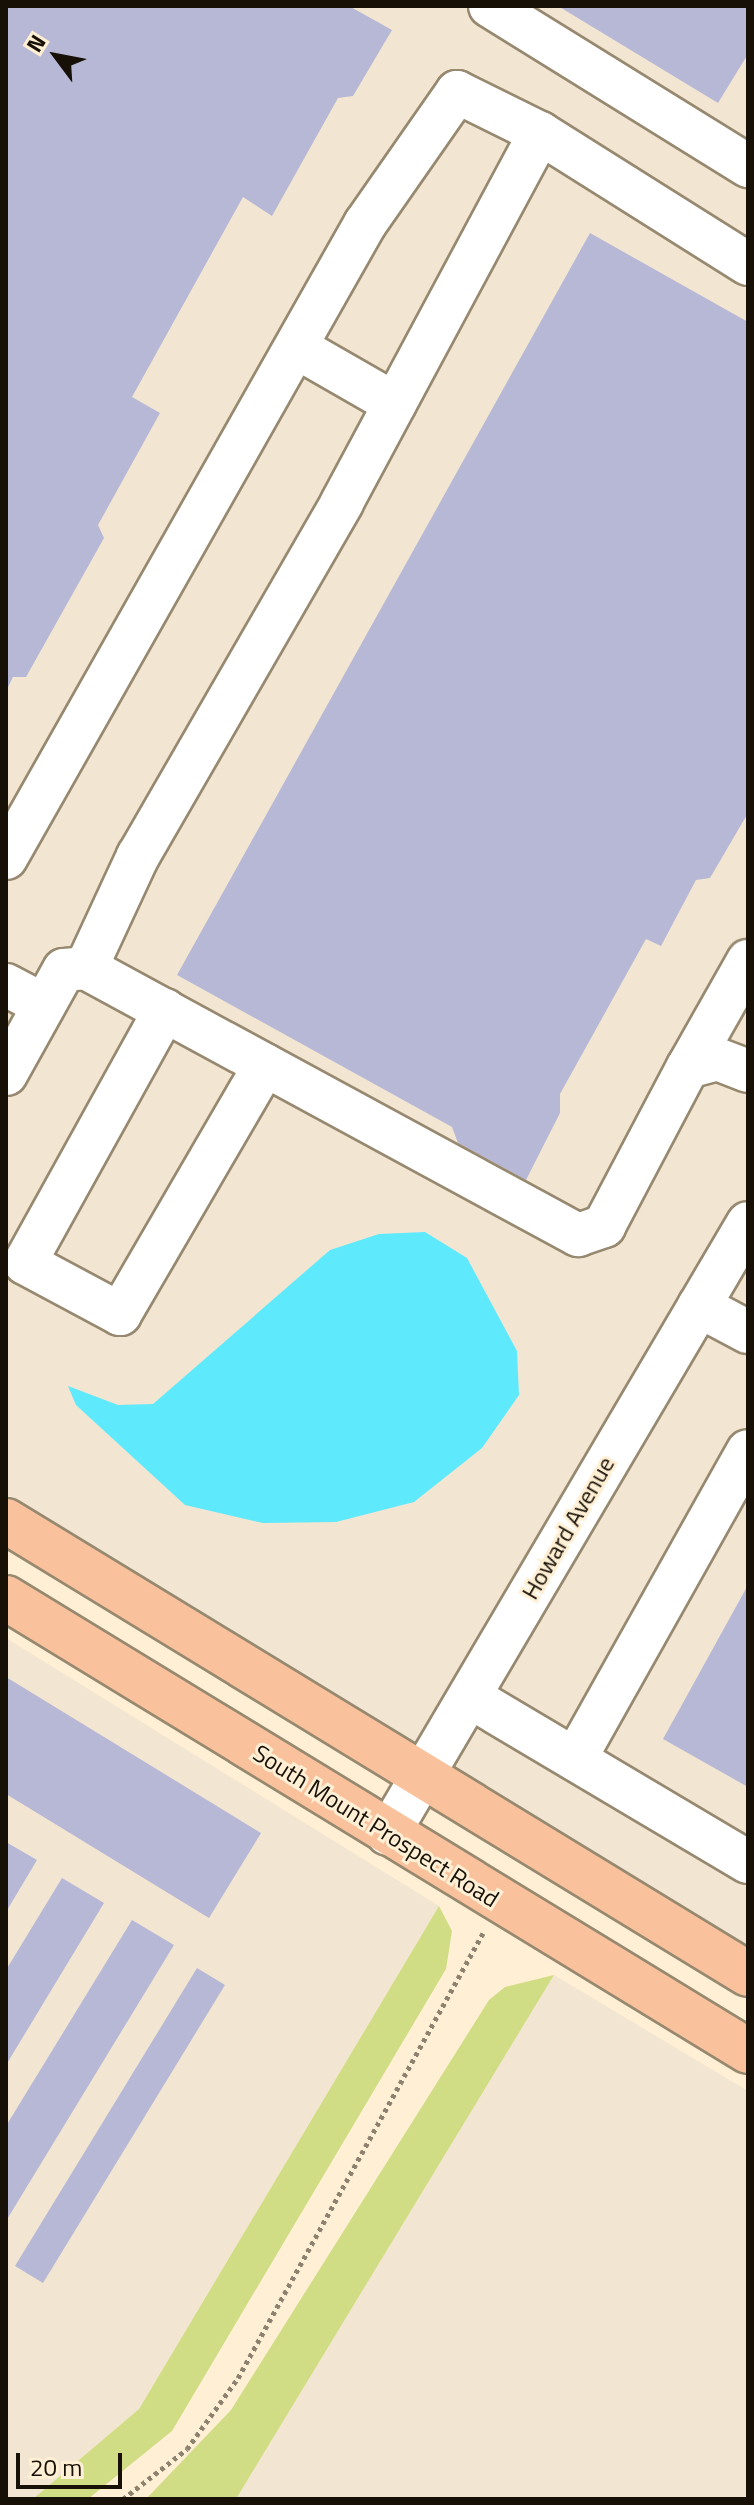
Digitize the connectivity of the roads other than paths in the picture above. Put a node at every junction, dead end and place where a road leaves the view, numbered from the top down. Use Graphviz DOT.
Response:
graph roads {
  1 [pos="490,6"];
  2 [pos="540,133"];
  3 [pos="748,166"];
  4 [pos="748,264"];
  5 [pos="296,347"];
  6 [pos="395,404"];
  7 [pos="6,858"];
  8 [pos="748,961"];
  9 [pos="86,968"];
  10 [pos="6,985"];
  11 [pos="44,1005"];
  12 [pos="165,1010"];
  13 [pos="265,1065"];
  14 [pos="688,1067"];
  15 [pos="748,1071"];
  16 [pos="6,1074"];
  17 [pos="748,1223"];
  18 [pos="699,1306"];
  19 [pos="748,1332"];
  20 [pos="748,1451"];
  21 [pos="6,1521"];
  22 [pos="6,1598"];
  23 [pos="470,1697"];
  24 [pos="575,1759"];
  25 [pos="423,1778"];
  26 [pos="388,1834"];
  27 [pos="748,1862"];
  28 [pos="748,1974"];
  29 [pos="748,2051"];
  1 -- 3 [label="street"];
  2 -- 4 [label="street"];
  2 -- 5 [label="street"];
  2 -- 6 [label="street"];
  5 -- 6 [label="street"];
  5 -- 7 [label="street"];
  6 -- 9 [label="street"];
  8 -- 14 [label="street"];
  9 -- 11 [label="street"];
  9 -- 12 [label="street"];
  10 -- 11 [label="street"];
  11 -- 16 [label="street"];
  12 -- 13 [label="street"];
  12 -- 13 [label="street"];
  13 -- 14 [label="street"];
  14 -- 15 [label="street"];
  17 -- 18 [label="street, Howard Avenue"];
  18 -- 19 [label="street"];
  18 -- 23 [label="street, Howard Avenue"];
  20 -- 24 [label="street"];
  21 -- 25 [label="main road"];
  22 -- 26 [label="main road, South Mount Prospect Road"];
  23 -- 24 [label="street"];
  23 -- 25 [label="street, Howard Avenue"];
  24 -- 27 [label="street"];
  25 -- 26 [label="street, Howard Avenue"];
  25 -- 28 [label="main road"];
  26 -- 29 [label="main road, South Mount Prospect Road"];
}
